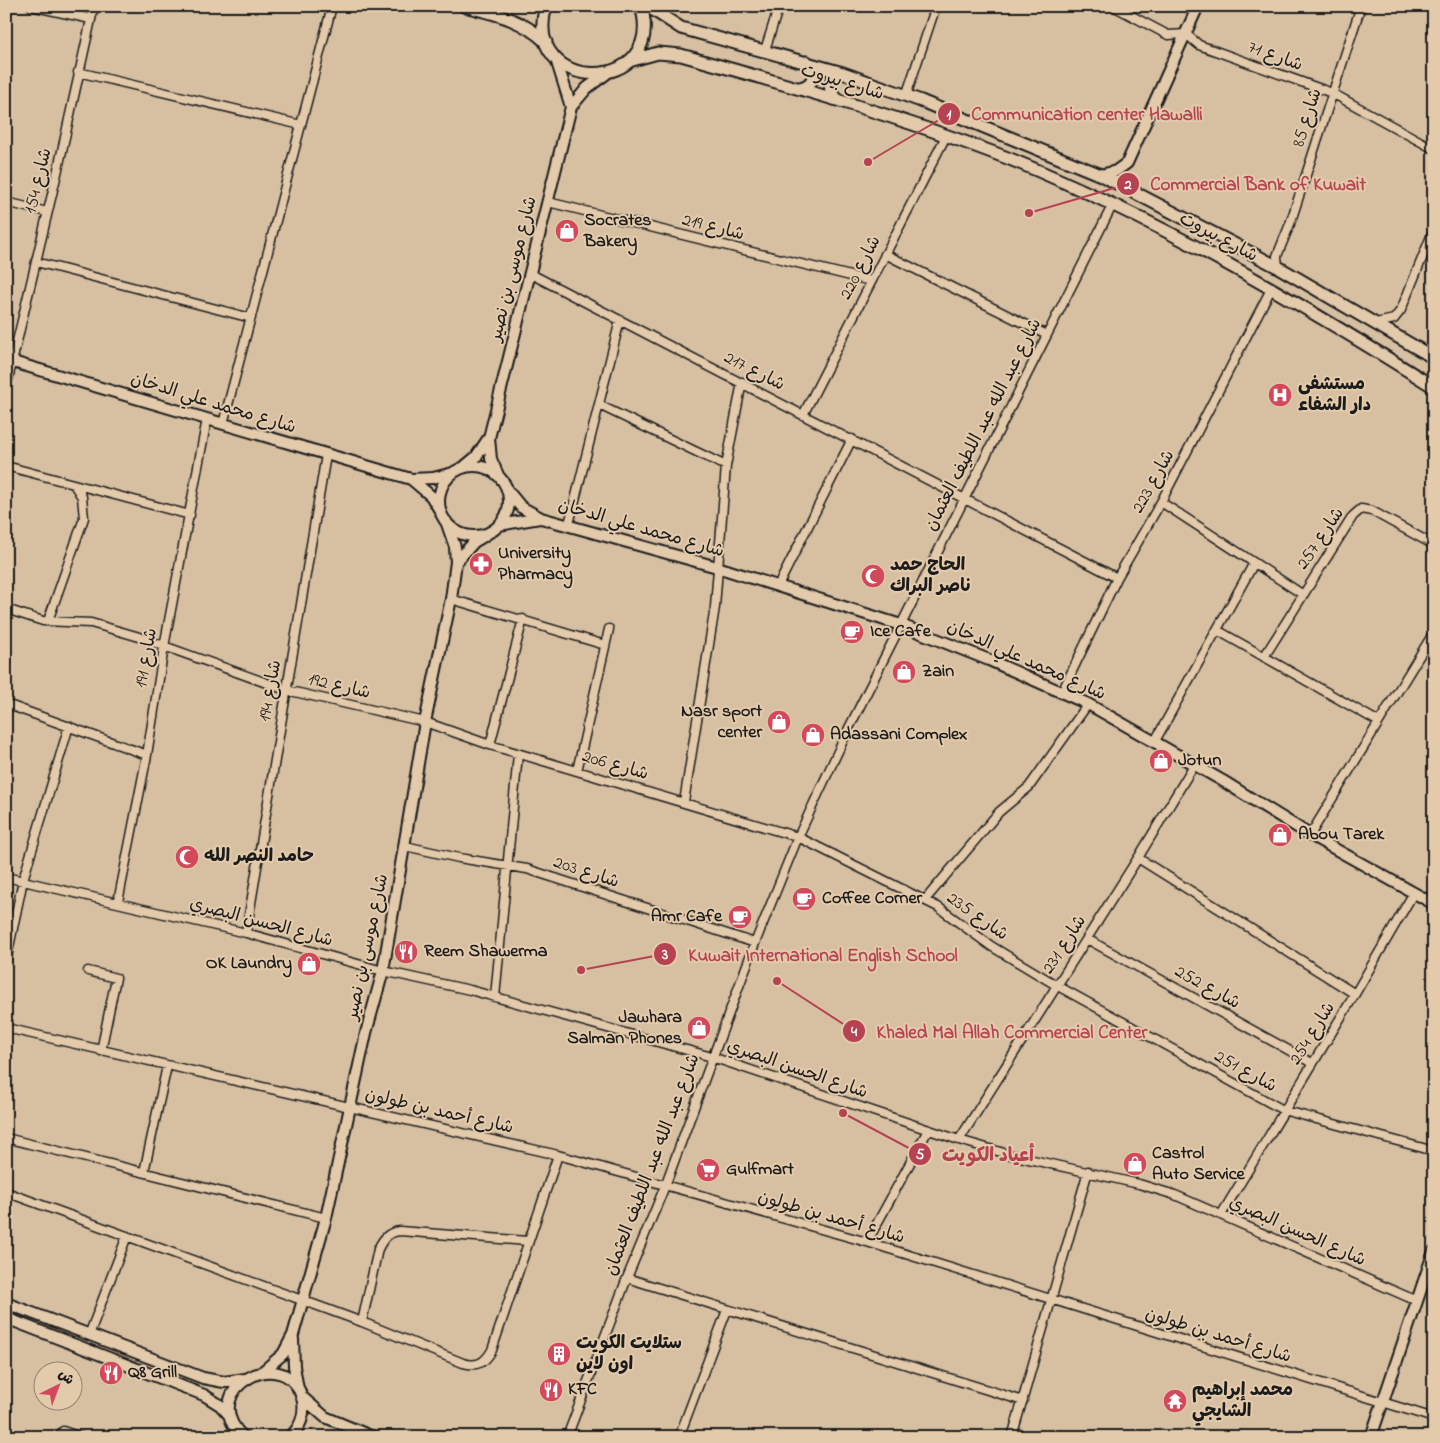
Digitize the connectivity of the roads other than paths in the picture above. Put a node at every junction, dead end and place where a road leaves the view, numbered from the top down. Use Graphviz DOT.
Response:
graph roads {
  1 [pos="31,6"];
  2 [pos="94,6"];
  3 [pos="332,6"];
  4 [pos="464,6"];
  5 [pos="546,6"];
  6 [pos="641,6"];
  7 [pos="647,6"];
  8 [pos="779,6"];
  9 [pos="936,6"];
  10 [pos="1198,6"];
  11 [pos="1361,6"];
  12 [pos="1115,7"];
  13 [pos="90,19"];
  14 [pos="1186,34"];
  15 [pos="546,42"];
  16 [pos="765,50"];
  17 [pos="556,59"];
  18 [pos="629,61"];
  19 [pos="807,62"];
  20 [pos="78,72"];
  21 [pos="843,73"];
  22 [pos="606,74"];
  23 [pos="800,88"];
  24 [pos="1332,93"];
  25 [pos="906,96"];
  26 [pos="839,100"];
  27 [pos="571,107"];
  28 [pos="301,125"];
  29 [pos="946,136"];
  30 [pos="1434,148"];
  31 [pos="1101,175"];
  32 [pos="6,202"];
  33 [pos="548,202"];
  34 [pos="1113,204"];
  35 [pos="47,212"];
  36 [pos="1194,223"];
  37 [pos="1434,229"];
  38 [pos="1223,237"];
  39 [pos="1188,240"];
  40 [pos="886,254"];
  41 [pos="1213,255"];
  42 [pos="36,262"];
  43 [pos="1281,269"];
  44 [pos="529,273"];
  45 [pos="872,281"];
  46 [pos="1273,288"];
  47 [pos="251,318"];
  48 [pos="620,320"];
  49 [pos="1376,323"];
  50 [pos="1047,335"];
  51 [pos="1434,358"];
  52 [pos="9,361"];
  53 [pos="742,382"];
  54 [pos="1434,387"];
  55 [pos="6,388"];
  56 [pos="599,405"];
  57 [pos="803,415"];
  58 [pos="207,419"];
  59 [pos="223,424"];
  60 [pos="489,438"];
  61 [pos="852,439"];
  62 [pos="326,455"];
  63 [pos="6,466"];
  64 [pos="726,466"];
  65 [pos="464,467"];
  66 [pos="453,473"];
  67 [pos="498,475"];
  68 [pos="411,479"];
  69 [pos="75,486"];
  70 [pos="507,490"];
  71 [pos="966,498"];
  72 [pos="1161,502"];
  73 [pos="190,515"];
  74 [pos="443,516"];
  75 [pos="541,518"];
  76 [pos="569,524"];
  77 [pos="495,528"];
  78 [pos="1434,545"];
  79 [pos="456,562"];
  80 [pos="1254,563"];
  81 [pos="717,567"];
  82 [pos="1117,578"];
  83 [pos="778,586"];
  84 [pos="1302,594"];
  85 [pos="451,598"];
  86 [pos="6,609"];
  87 [pos="523,620"];
  88 [pos="48,621"];
  89 [pos="901,625"];
  90 [pos="609,629"];
  91 [pos="1217,630"];
  92 [pos="1434,632"];
  93 [pos="605,645"];
  94 [pos="164,647"];
  95 [pos="1264,657"];
  96 [pos="286,690"];
  97 [pos="1062,692"];
  98 [pos="6,704"];
  99 [pos="1088,704"];
  100 [pos="424,722"];
  101 [pos="1379,722"];
  102 [pos="69,726"];
  103 [pos="1155,741"];
  104 [pos="490,745"];
  105 [pos="518,754"];
  106 [pos="147,755"];
  107 [pos="1194,765"];
  108 [pos="577,771"];
  109 [pos="684,802"];
  110 [pos="1310,835"];
  111 [pos="798,837"];
  112 [pos="405,846"];
  113 [pos="1138,858"];
  114 [pos="507,865"];
  115 [pos="6,876"];
  116 [pos="22,880"];
  117 [pos="1414,894"];
  118 [pos="925,900"];
  119 [pos="118,902"];
  120 [pos="1434,904"];
  121 [pos="246,933"];
  122 [pos="1087,939"];
  123 [pos="755,943"];
  124 [pos="6,962"];
  125 [pos="88,971"];
  126 [pos="383,971"];
  127 [pos="1056,985"];
  128 [pos="1355,994"];
  129 [pos="495,997"];
  130 [pos="6,1028"];
  131 [pos="101,1050"];
  132 [pos="712,1057"];
  133 [pos="1312,1063"];
  134 [pos="167,1066"];
  135 [pos="351,1107"];
  136 [pos="1283,1110"];
  137 [pos="928,1130"];
  138 [pos="6,1138"];
  139 [pos="959,1140"];
  140 [pos="1434,1151"];
  141 [pos="558,1155"];
  142 [pos="144,1172"];
  143 [pos="1088,1172"];
  144 [pos="665,1186"];
  145 [pos="6,1192"];
  146 [pos="1221,1214"];
  147 [pos="326,1218"];
  148 [pos="127,1236"];
  149 [pos="527,1241"];
  150 [pos="867,1242"];
  151 [pos="1434,1251"];
  152 [pos="627,1278"];
  153 [pos="1051,1300"];
  154 [pos="303,1301"];
  155 [pos="1417,1301"];
  156 [pos="6,1303"];
  157 [pos="727,1310"];
  158 [pos="6,1318"];
  159 [pos="362,1322"];
  160 [pos="89,1335"];
  161 [pos="293,1335"];
  162 [pos="262,1372"];
  163 [pos="245,1379"];
  164 [pos="300,1392"];
  165 [pos="1023,1401"];
  166 [pos="1381,1403"];
  167 [pos="230,1416"];
  168 [pos="1434,1418"];
  169 [pos="240,1435"];
  170 [pos="57,1437"];
  171 [pos="81,1437"];
  172 [pos="290,1437"];
  173 [pos="373,1437"];
  174 [pos="567,1437"];
  175 [pos="678,1437"];
  176 [pos="1012,1437"];
  177 [pos="1371,1437"];
  1 -- 13 [label="street"];
  2 -- 13 [label="street, شارع 154"];
  3 -- 28 [label="street"];
  4 -- 15 [label="main road"];
  5 -- 15 [label="main road"];
  6 -- 18 [label="main road"];
  7 -- 16 [label="main road, شارع بيروت"];
  8 -- 16 [label="street"];
  9 -- 25 [label="street"];
  10 -- 14 [label="street"];
  11 -- 24 [label="street, شارع 85"];
  12 -- 14 [label="street"];
  13 -- 20 [label="street, شارع 154"];
  14 -- 24 [label="street, شارع 71"];
  14 -- 31 [label="street"];
  15 -- 17 [label="main road"];
  16 -- 19 [label="main road, شارع بيروت"];
  17 -- 22 [label="main road"];
  17 -- 27 [label="street"];
  18 -- 22 [label="main road, شارع بيروت"];
  18 -- 23 [label="main road, شارع بيروت"];
  19 -- 21 [label="main road, شارع بيروت"];
  19 -- 23 [label="main road"];
  20 -- 28 [label="street"];
  20 -- 35 [label="street, شارع 154"];
  21 -- 25 [label="main road, شارع بيروت"];
  21 -- 26 [label="main road"];
  22 -- 27 [label="street, شارع موسى بن نصير"];
  23 -- 26 [label="main road, شارع بيروت"];
  24 -- 30 [label="street, شارع 71"];
  24 -- 43 [label="street, شارع 85"];
  25 -- 31 [label="main road, شارع بيروت"];
  26 -- 29 [label="main road, شارع بيروت"];
  27 -- 33 [label="street, شارع موسى بن نصير"];
  28 -- 47 [label="street"];
  29 -- 34 [label="main road, شارع بيروت"];
  29 -- 40 [label="street, شارع 220"];
  31 -- 36 [label="main road, شارع بيروت"];
  32 -- 35 [label="street"];
  33 -- 44 [label="street, شارع موسى بن نصير"];
  33 -- 45 [label="street, شارع 219"];
  34 -- 39 [label="main road, شارع بيروت"];
  34 -- 50 [label="street, شارع عبد الله عبد اللطيف العثمان"];
  35 -- 42 [label="street, شارع 154"];
  36 -- 38 [label="main road, شارع بيروت"];
  36 -- 39 [label="main road"];
  37 -- 49 [label="street"];
  38 -- 41 [label="main road"];
  38 -- 43 [label="main road, شارع بيروت"];
  39 -- 41 [label="main road, شارع بيروت"];
  40 -- 45 [label="street, شارع 220"];
  40 -- 50 [label="street"];
  41 -- 46 [label="main road, شارع بيروت"];
  42 -- 47 [label="street"];
  42 -- 52 [label="street, شارع 154"];
  43 -- 46 [label="main road"];
  43 -- 49 [label="main road, شارع بيروت"];
  44 -- 48 [label="street, شارع 217"];
  44 -- 60 [label="street, شارع موسى بن نصير"];
  45 -- 57 [label="street, شارع 220"];
  46 -- 54 [label="main road, شارع بيروت"];
  46 -- 72 [label="street, شارع 223"];
  47 -- 59 [label="street"];
  48 -- 53 [label="street, شارع 217"];
  48 -- 56 [label="street"];
  49 -- 51 [label="main road, شارع بيروت"];
  50 -- 71 [label="street, شارع عبد الله عبد اللطيف العثمان"];
  52 -- 55 [label="street, شارع 154"];
  52 -- 58 [label="street, شارع محمد علي الدخان"];
  53 -- 57 [label="street, شارع 217"];
  53 -- 64 [label="street"];
  56 -- 64 [label="street"];
  56 -- 76 [label="street"];
  57 -- 61 [label="street, شارع 217"];
  58 -- 59 [label="street, شارع محمد علي الدخان"];
  58 -- 73 [label="street, شارع 191"];
  59 -- 62 [label="street, شارع محمد علي الدخان"];
  60 -- 65 [label="street, شارع موسى بن نصير"];
  60 -- 67 [label="street, شارع موسى بن نصير"];
  61 -- 71 [label="street, شارع 217"];
  61 -- 83 [label="street"];
  62 -- 68 [label="street, شارع محمد علي الدخان"];
  62 -- 96 [label="street, شارع 194"];
  63 -- 69 [label="street"];
  64 -- 81 [label="street"];
  65 -- 66 [label="street"];
  65 -- 67 [label="street"];
  66 -- 68 [label="street, شارع محمد علي الدخان"];
  66 -- 74 [label="street"];
  67 -- 70 [label="street"];
  68 -- 74 [label="street, شارع محمد علي الدخان"];
  69 -- 73 [label="street"];
  69 -- 88 [label="street"];
  70 -- 75 [label="street, شارع محمد علي الدخان"];
  70 -- 77 [label="street"];
  71 -- 82 [label="street, شارع 217"];
  71 -- 89 [label="street, شارع عبد الله عبد اللطيف العثمان"];
  72 -- 80 [label="street"];
  72 -- 82 [label="street, شارع 223"];
  73 -- 94 [label="street, شارع 191"];
  74 -- 77 [label="street"];
  74 -- 79 [label="street, شارع موسى بن نصير"];
  75 -- 76 [label="street, شارع محمد علي الدخان"];
  75 -- 77 [label="street, شارع محمد علي الدخان"];
  76 -- 81 [label="street, شارع محمد علي الدخان"];
  77 -- 79 [label="street"];
  78 -- 84 [label="street, شارع 257"];
  79 -- 85 [label="street, شارع موسى بن نصير"];
  80 -- 84 [label="street"];
  80 -- 91 [label="street"];
  81 -- 83 [label="street, شارع محمد علي الدخان"];
  81 -- 109 [label="street"];
  82 -- 97 [label="street, شارع 223"];
  83 -- 89 [label="street, شارع محمد علي الدخان"];
  84 -- 95 [label="street, شارع 257"];
  85 -- 87 [label="street"];
  85 -- 100 [label="street, شارع موسى بن نصير"];
  86 -- 88 [label="street, شارع 192"];
  87 -- 93 [label="street"];
  87 -- 104 [label="street"];
  88 -- 94 [label="street, شارع 192"];
  89 -- 97 [label="street, شارع محمد علي الدخان"];
  89 -- 111 [label="street, شارع عبد الله عبد اللطيف العثمان"];
  90 -- 93 [label="street"];
  91 -- 95 [label="street"];
  91 -- 103 [label="street"];
  92 -- 101 [label="street"];
  93 -- 108 [label="street"];
  94 -- 96 [label="street, شارع 192"];
  94 -- 106 [label="street, شارع 191"];
  95 -- 101 [label="street"];
  96 -- 100 [label="street, شارع 192"];
  96 -- 121 [label="street, شارع 194"];
  97 -- 99 [label="street, شارع محمد علي الدخان"];
  98 -- 102 [label="street"];
  99 -- 103 [label="street, شارع محمد علي الدخان"];
  99 -- 118 [label="street"];
  100 -- 104 [label="street, شارع 206"];
  100 -- 112 [label="street, شارع موسى بن نصير"];
  101 -- 110 [label="street"];
  102 -- 106 [label="street"];
  102 -- 116 [label="street"];
  103 -- 107 [label="street, شارع محمد علي الدخان"];
  104 -- 105 [label="street, شارع 206"];
  105 -- 108 [label="street, شارع 206"];
  105 -- 114 [label="street"];
  106 -- 119 [label="street, شارع 191"];
  107 -- 110 [label="street, شارع محمد علي الدخان"];
  107 -- 113 [label="street, شارع 231"];
  108 -- 109 [label="street, شارع 206"];
  109 -- 111 [label="street, شارع 206"];
  110 -- 117 [label="street, شارع محمد علي الدخان"];
  111 -- 118 [label="street, شارع 235"];
  111 -- 123 [label="street, شارع عبد الله عبد اللطيف العثمان"];
  112 -- 114 [label="street, شارع 203"];
  112 -- 126 [label="street, شارع موسى بن نصير"];
  113 -- 122 [label="street, شارع 231"];
  113 -- 128 [label="street"];
  114 -- 123 [label="street, شارع 203"];
  114 -- 129 [label="street"];
  115 -- 116 [label="street, شارع الحسن البصري"];
  116 -- 119 [label="street, شارع الحسن البصري"];
  116 -- 124 [label="street"];
  117 -- 120 [label="street, شارع محمد علي الدخان"];
  117 -- 128 [label="street, شارع 254"];
  118 -- 127 [label="street, شارع 235"];
  119 -- 121 [label="street, شارع الحسن البصري"];
  121 -- 126 [label="street, شارع الحسن البصري"];
  122 -- 127 [label="street, شارع 231"];
  122 -- 133 [label="street, شارع 252"];
  123 -- 132 [label="street, شارع عبد الله عبد اللطيف العثمان"];
  125 -- 131 [label="street"];
  126 -- 129 [label="street, شارع الحسن البصري"];
  126 -- 135 [label="street, شارع موسى بن نصير"];
  127 -- 136 [label="street, شارع 251"];
  127 -- 139 [label="street, شارع 231"];
  128 -- 133 [label="street, شارع 254"];
  129 -- 132 [label="street, شارع الحسن البصري"];
  130 -- 131 [label="street, شارع أحمد بن طولون"];
  131 -- 134 [label="street, شارع أحمد بن طولون"];
  132 -- 137 [label="street, شارع الحسن البصري"];
  132 -- 144 [label="street, شارع عبد الله عبد اللطيف العثمان"];
  133 -- 136 [label="street, شارع 254"];
  134 -- 135 [label="street, شارع أحمد بن طولون"];
  134 -- 142 [label="street"];
  135 -- 141 [label="street, شارع أحمد بن طولون"];
  135 -- 147 [label="street, شارع موسى بن نصير"];
  136 -- 140 [label="street, شارع 251"];
  136 -- 146 [label="street, شارع 254"];
  137 -- 139 [label="street, شارع الحسن البصري"];
  137 -- 150 [label="street"];
  138 -- 142 [label="street"];
  139 -- 143 [label="street, شارع الحسن البصري"];
  141 -- 144 [label="street, شارع أحمد بن طولون"];
  141 -- 149 [label="street"];
  142 -- 147 [label="street"];
  143 -- 146 [label="street, شارع الحسن البصري"];
  143 -- 153 [label="street"];
  144 -- 150 [label="street, شارع أحمد بن طولون"];
  144 -- 152 [label="street, شارع عبد الله عبد اللطيف العثمان"];
  145 -- 148 [label="street"];
  146 -- 155 [label="street, شارع الحسن البصري"];
  147 -- 154 [label="street, شارع موسى بن نصير"];
  148 -- 154 [label="street"];
  148 -- 160 [label="street"];
  149 -- 159 [label="street"];
  149 -- 159 [label="street"];
  150 -- 153 [label="street, شارع أحمد بن طولون"];
  151 -- 155 [label="street"];
  152 -- 157 [label="street"];
  152 -- 174 [label="street, شارع عبد الله عبد اللطيف العثمان"];
  153 -- 165 [label="street"];
  153 -- 166 [label="street, شارع أحمد بن طولون"];
  154 -- 159 [label="street"];
  154 -- 161 [label="street, شارع موسى بن نصير"];
  155 -- 166 [label="street"];
  156 -- 160 [label="street, شارع موسى بن نصير"];
  157 -- 165 [label="street"];
  157 -- 175 [label="street"];
  158 -- 167 [label="street"];
  160 -- 163 [label="street, شارع موسى بن نصير"];
  161 -- 162 [label="street, شارع موسى بن نصير"];
  161 -- 164 [label="street, شارع موسى بن نصير"];
  162 -- 163 [label="street, شارع موسى بن نصير"];
  162 -- 164 [label="street"];
  163 -- 167 [label="street"];
  164 -- 172 [label="street, شارع موسى بن نصير"];
  164 -- 173 [label="street"];
  165 -- 176 [label="street"];
  166 -- 168 [label="street, شارع أحمد بن طولون"];
  166 -- 177 [label="street"];
  167 -- 169 [label="street"];
  170 -- 171 [label="street"];
}
